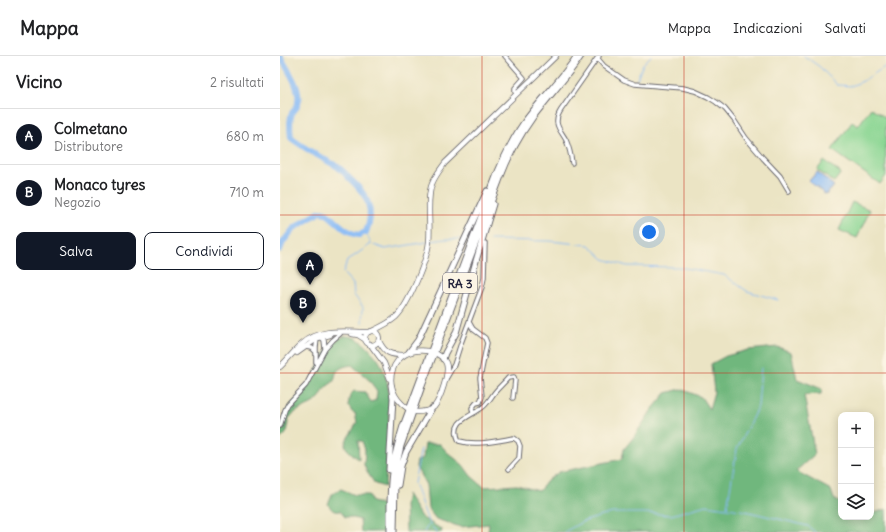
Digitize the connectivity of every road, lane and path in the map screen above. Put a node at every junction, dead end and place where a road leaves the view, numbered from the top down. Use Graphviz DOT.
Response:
graph roads {
  1 [pos="505,56"];
  2 [pos="556,56"];
  3 [pos="577,56"];
  4 [pos="581,56"];
  5 [pos="598,57"];
  6 [pos="554,92"];
  7 [pos="517,93"];
  8 [pos="530,114"];
  9 [pos="572,163"];
  10 [pos="789,191"];
  11 [pos="485,243"];
  12 [pos="469,322"];
  13 [pos="386,324"];
  14 [pos="340,332"];
  15 [pos="371,332"];
  16 [pos="319,337"];
  17 [pos="379,339"];
  18 [pos="366,340"];
  19 [pos="370,344"];
  20 [pos="304,345"];
  21 [pos="325,349"];
  22 [pos="428,351"];
  23 [pos="316,352"];
  24 [pos="409,352"];
  25 [pos="437,354"];
  26 [pos="404,355"];
  27 [pos="445,361"];
  28 [pos="455,361"];
  29 [pos="316,364"];
  30 [pos="280,367"];
  31 [pos="446,378"];
  32 [pos="391,383"];
  33 [pos="513,398"];
  34 [pos="407,408"];
  35 [pos="432,408"];
  36 [pos="416,412"];
  37 [pos="473,413"];
  38 [pos="280,426"];
  39 [pos="509,468"];
  40 [pos="388,532"];
  41 [pos="394,532"];
  42 [pos="397,532"];
  1 -- 7 [label="street"];
  2 -- 7 [label="main road"];
  3 -- 8 [label="highway, RA 3"];
  4 -- 6 [label="highway, RA 3"];
  5 -- 9 [label="street"];
  5 -- 10 [label="street"];
  6 -- 27 [label="highway"];
  6 -- 41 [label="highway, RA 3"];
  7 -- 13 [label="main road"];
  8 -- 24 [label="highway"];
  8 -- 40 [label="highway, RA 3"];
  11 -- 12 [label="street"];
  12 -- 28 [label="street"];
  12 -- 37 [label="street"];
  13 -- 15 [label="main road"];
  13 -- 17 [label="main road"];
  14 -- 15 [label="main road"];
  14 -- 16 [label="main road"];
  14 -- 18 [label="main road"];
  14 -- 20 [label="main road"];
  14 -- 21 [label="street"];
  15 -- 17 [label="main road"];
  15 -- 18 [label="main road"];
  16 -- 20 [label="main road"];
  16 -- 21 [label="street"];
  16 -- 23 [label="street"];
  17 -- 19 [label="main road"];
  17 -- 26 [label="main road"];
  18 -- 19 [label="main road"];
  19 -- 32 [label="main road"];
  20 -- 23 [label="street"];
  20 -- 30 [label="main road"];
  21 -- 29 [label="street"];
  22 -- 24 [label="main road"];
  23 -- 29 [label="street"];
  24 -- 26 [label="main road"];
  25 -- 27 [label="main road"];
  26 -- 32 [label="main road"];
  27 -- 28 [label="street"];
  27 -- 31 [label="main road"];
  28 -- 31 [label="street"];
  29 -- 38 [label="street"];
  31 -- 35 [label="main road"];
  32 -- 34 [label="main road"];
  32 -- 40 [label="highway"];
  33 -- 37 [label="street"];
  35 -- 36 [label="main road"];
  35 -- 42 [label="highway"];
  37 -- 39 [label="street"];
}
